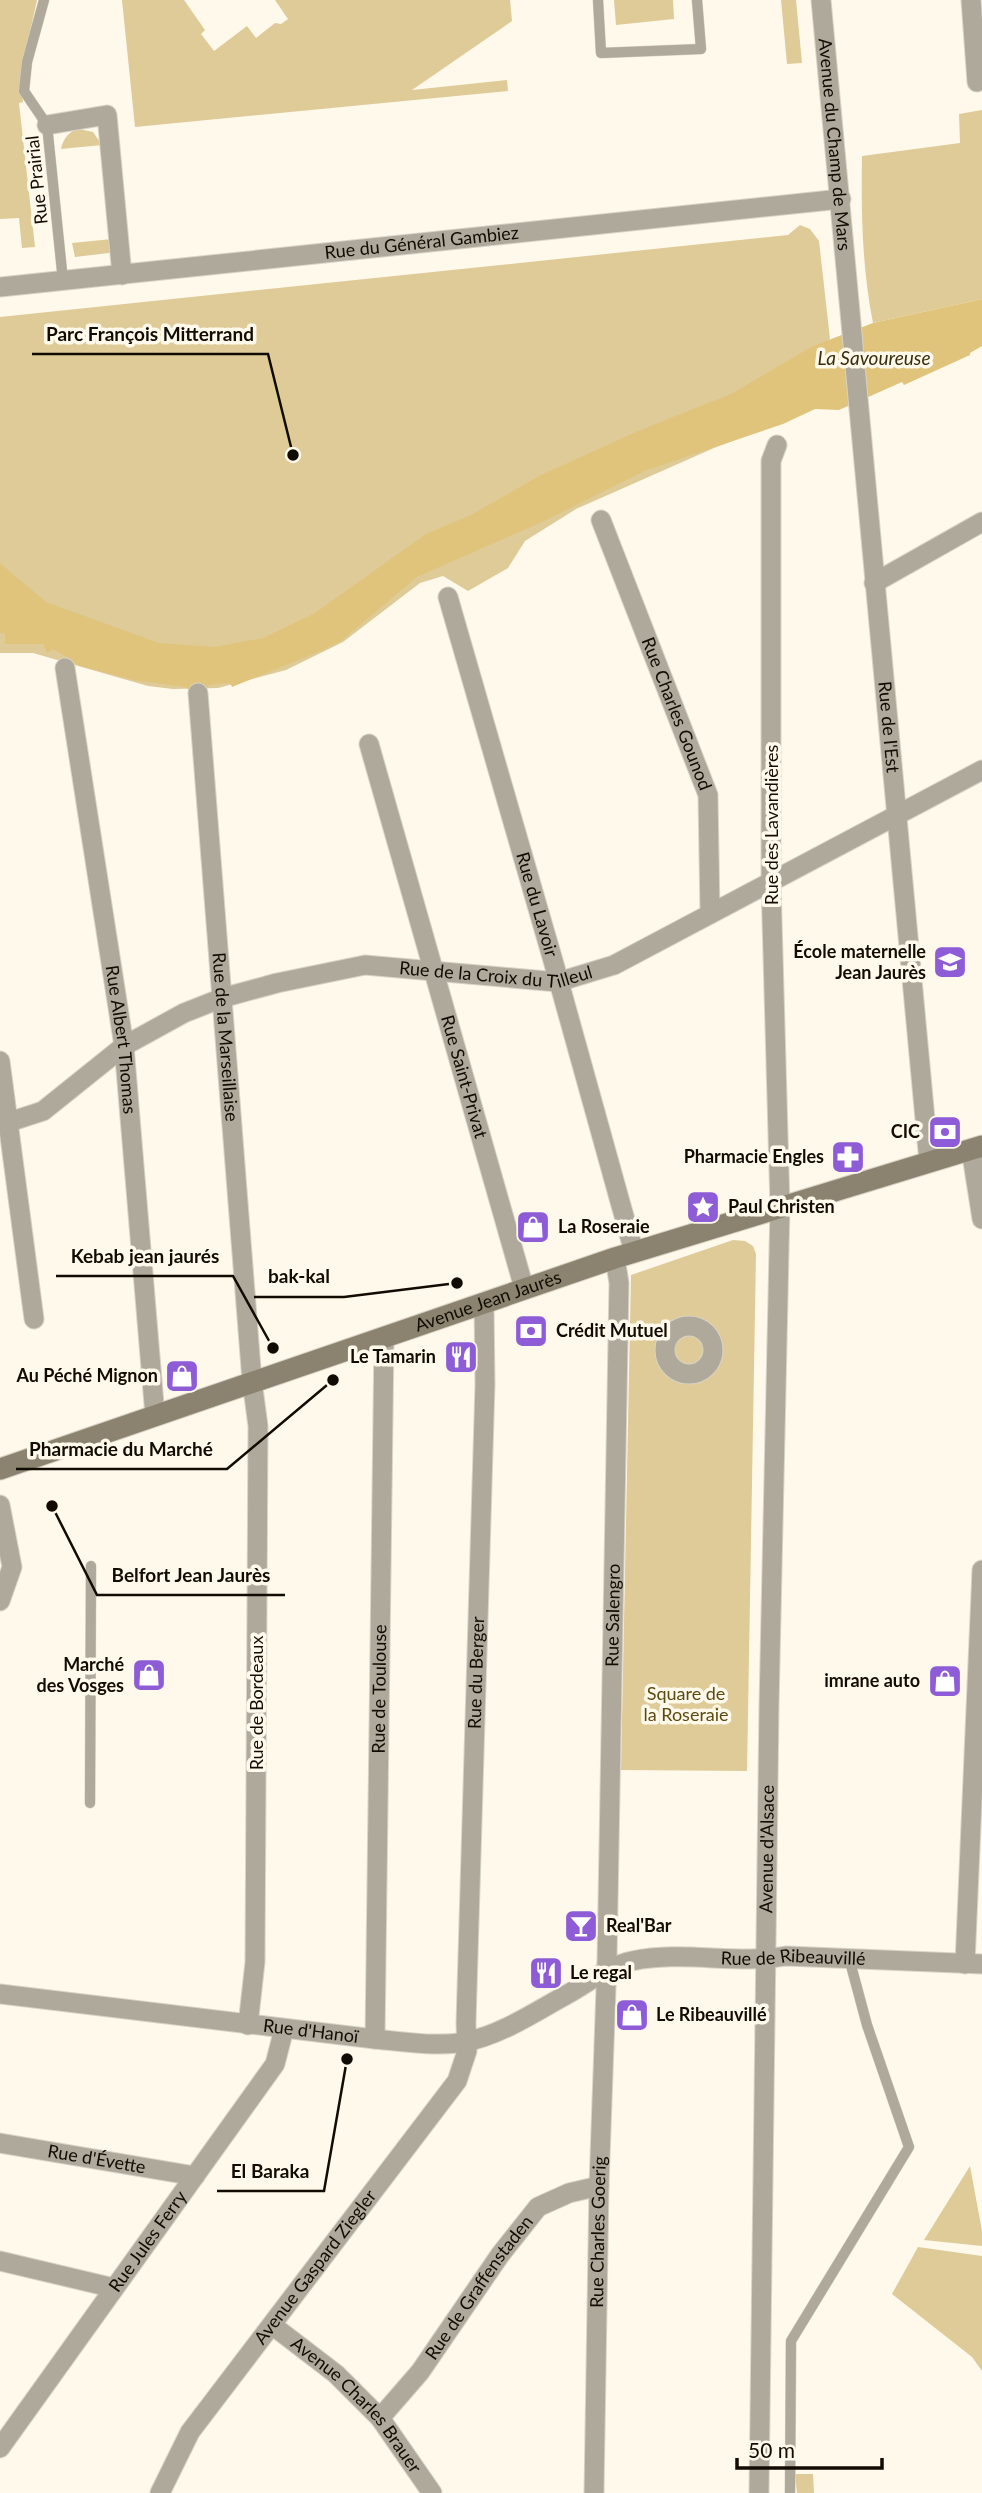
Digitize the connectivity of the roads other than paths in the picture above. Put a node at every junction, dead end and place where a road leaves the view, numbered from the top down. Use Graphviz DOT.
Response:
graph roads {
  1 [pos="44,0"];
  2 [pos="598,0"];
  3 [pos="697,0"];
  4 [pos="821,0"];
  5 [pos="971,0"];
  6 [pos="977,28"];
  7 [pos="977,82"];
  8 [pos="47,125"];
  9 [pos="841,200"];
  10 [pos="122,275"];
  11 [pos="63,281"];
  12 [pos="0,287"];
  13 [pos="847,290"];
  14 [pos="777,444"];
  15 [pos="601,520"];
  16 [pos="982,522"];
  17 [pos="874,583"];
  18 [pos="448,597"];
  19 [pos="65,668"];
  20 [pos="198,693"];
  21 [pos="369,744"];
  22 [pos="982,770"];
  23 [pos="897,814"];
  24 [pos="771,883"];
  25 [pos="710,914"];
  26 [pos="433,971"];
  27 [pos="558,982"];
  28 [pos="222,998"];
  29 [pos="124,1046"];
  30 [pos="0,1061"];
  31 [pos="4,1124"];
  32 [pos="976,1148"];
  33 [pos="929,1162"];
  34 [pos="780,1206"];
  35 [pos="982,1219"];
  36 [pos="625,1255"];
  37 [pos="524,1288"];
  38 [pos="484,1304"];
  39 [pos="34,1320"];
  40 [pos="384,1338"];
  41 [pos="252,1381"];
  42 [pos="155,1416"];
  43 [pos="0,1469"];
  44 [pos="0,1505"];
  45 [pos="91,1566"];
  46 [pos="982,1570"];
  47 [pos="0,1601"];
  48 [pos="90,1803"];
  49 [pos="849,1958"];
  50 [pos="766,1959"];
  51 [pos="973,1964"];
  52 [pos="607,1970"];
  53 [pos="0,1994"];
  54 [pos="248,2025"];
  55 [pos="284,2029"];
  56 [pos="375,2039"];
  57 [pos="466,2042"];
  58 [pos="0,2143"];
  59 [pos="195,2176"];
  60 [pos="599,2186"];
  61 [pos="0,2261"];
  62 [pos="114,2288"];
  63 [pos="272,2325"];
  64 [pos="380,2418"];
  65 [pos="0,2448"];
  66 [pos="160,2493"];
  67 [pos="432,2493"];
  68 [pos="594,2493"];
  69 [pos="759,2493"];
  70 [pos="790,2493"];
  1 -- 8 [label="lane, Rue Prairial"];
  2 -- 3 [label="lane"];
  4 -- 9 [label="street, Avenue du Champ de Mars"];
  5 -- 6 [label="street"];
  6 -- 7 [label="street"];
  8 -- 10 [label="street"];
  8 -- 11 [label="lane, Rue Prairial"];
  9 -- 10 [label="street, Rue du Général Gambiez"];
  9 -- 13 [label="street, Avenue du Champ de Mars"];
  10 -- 11 [label="street, Rue du Général Gambiez"];
  11 -- 12 [label="street, Rue du Général Gambiez"];
  13 -- 17 [label="street, Rue de l'Est"];
  14 -- 24 [label="street, Rue des Lavandières"];
  15 -- 25 [label="street, Rue Charles Gounod"];
  16 -- 17 [label="street"];
  17 -- 23 [label="street, Rue de l'Est"];
  18 -- 27 [label="street, Rue du Lavoir"];
  19 -- 29 [label="street, Rue Albert Thomas"];
  20 -- 28 [label="street, Rue de la Marseillaise"];
  21 -- 26 [label="street, Rue Saint-Privat"];
  22 -- 23 [label="street, Rue de la Croix du Tilleul"];
  23 -- 24 [label="street, Rue de la Croix du Tilleul"];
  23 -- 33 [label="street, Rue de l'Est"];
  24 -- 25 [label="street, Rue de la Croix du Tilleul"];
  24 -- 34 [label="street, Rue des Lavandières"];
  25 -- 27 [label="street, Rue de la Croix du Tilleul"];
  26 -- 27 [label="street, Rue de la Croix du Tilleul"];
  26 -- 28 [label="street, Rue de la Croix du Tilleul"];
  26 -- 37 [label="street, Rue Saint-Privat"];
  27 -- 36 [label="street, Rue du Lavoir"];
  28 -- 29 [label="street, Rue de la Croix du Tilleul"];
  28 -- 41 [label="street, Rue de la Marseillaise"];
  29 -- 31 [label="street, Rue de la Croix du Tilleul"];
  29 -- 42 [label="street, Rue Albert Thomas"];
  30 -- 31 [label="street"];
  31 -- 39 [label="street"];
  32 -- 33 [label="main road, Avenue Jean Jaurès"];
  32 -- 35 [label="street"];
  33 -- 34 [label="main road, Avenue Jean Jaurès"];
  34 -- 36 [label="main road, Avenue Jean Jaurès"];
  34 -- 50 [label="street, Avenue d'Alsace"];
  36 -- 37 [label="main road, Avenue Jean Jaurès"];
  36 -- 52 [label="street, Rue Salengro"];
  37 -- 38 [label="main road, Avenue Jean Jaurès"];
  38 -- 40 [label="main road, Avenue Jean Jaurès"];
  38 -- 57 [label="street, Rue du Berger"];
  40 -- 41 [label="main road, Avenue Jean Jaurès"];
  40 -- 56 [label="street, Rue de Toulouse"];
  41 -- 42 [label="main road, Avenue Jean Jaurès"];
  41 -- 54 [label="street, Rue de Bordeaux"];
  42 -- 43 [label="main road, Avenue Jean Jaurès"];
  44 -- 47 [label="street"];
  45 -- 48 [label="lane"];
  46 -- 51 [label="street"];
  49 -- 50 [label="street, Rue de Ribeauvillé"];
  49 -- 51 [label="street, Rue de Ribeauvillé"];
  49 -- 70 [label="lane"];
  50 -- 52 [label="street, Rue de Ribeauvillé"];
  50 -- 69 [label="street, Avenue d'Alsace"];
  52 -- 57 [label="street, Rue d'Hanoï"];
  52 -- 60 [label="street, Rue Charles Goerig"];
  53 -- 54 [label="street, Rue d'Hanoï"];
  54 -- 55 [label="street, Rue d'Hanoï"];
  55 -- 56 [label="street, Rue d'Hanoï"];
  55 -- 59 [label="street, Rue Jules Ferry"];
  56 -- 57 [label="street, Rue d'Hanoï"];
  57 -- 63 [label="street, Avenue Gaspard Ziegler"];
  58 -- 59 [label="street, Rue d'Évette"];
  59 -- 62 [label="street, Rue Jules Ferry"];
  60 -- 64 [label="street, Rue de Graffenstaden"];
  60 -- 68 [label="street, Rue Charles Goerig"];
  61 -- 62 [label="street"];
  62 -- 65 [label="street, Rue Jules Ferry"];
  63 -- 64 [label="street, Avenue Charles Brauer"];
  63 -- 66 [label="street, Avenue Gaspard Ziegler"];
  64 -- 67 [label="street, Avenue Charles Brauer"];
}
